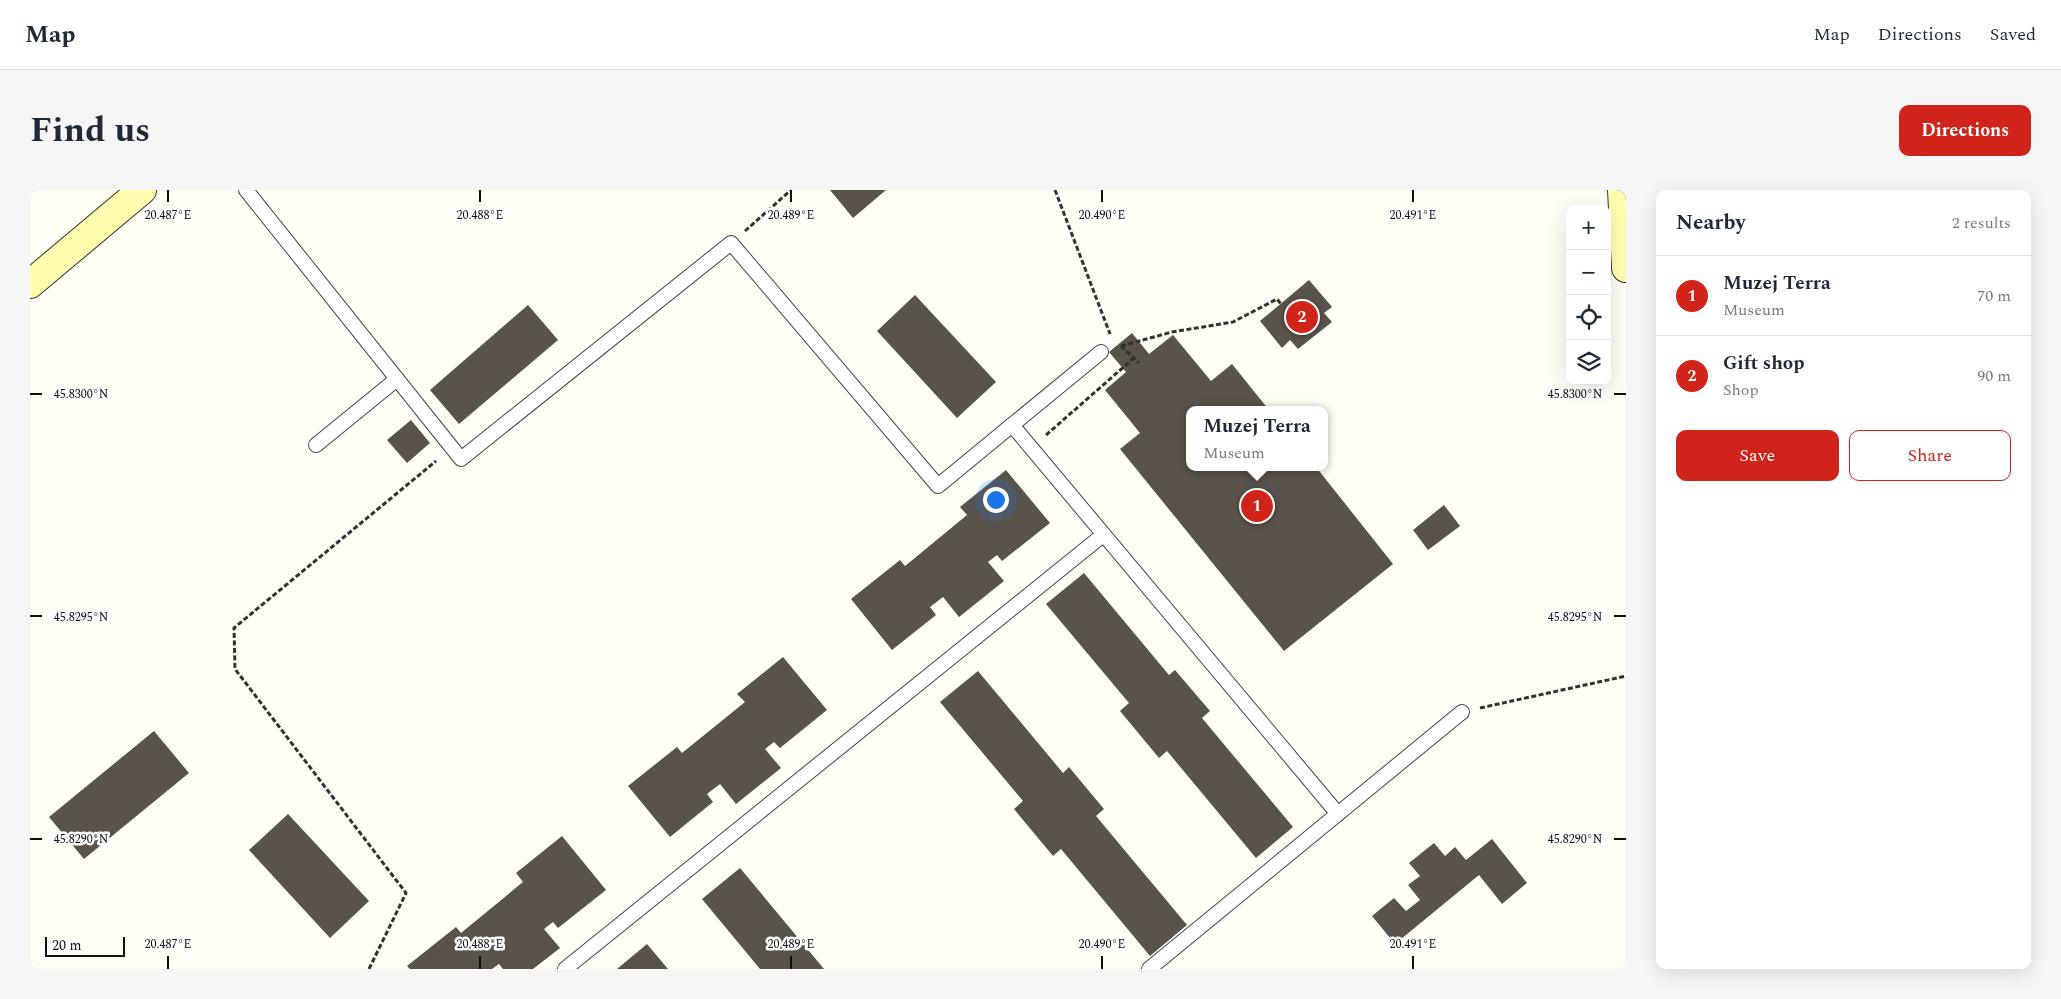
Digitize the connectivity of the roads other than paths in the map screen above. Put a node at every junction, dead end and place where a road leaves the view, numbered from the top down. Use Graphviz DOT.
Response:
graph roads {
  1 [pos="142,190"];
  2 [pos="246,190"];
  3 [pos="1622,190"];
  4 [pos="1626,268"];
  5 [pos="30,284"];
  6 [pos="1101,352"];
  7 [pos="397,379"];
  8 [pos="1012,425"];
  9 [pos="316,445"];
  10 [pos="1103,536"];
  11 [pos="1462,712"];
  12 [pos="1338,814"];
  13 [pos="565,969"];
  14 [pos="1149,969"];
  1 -- 5 [label="main road"];
  2 -- 7 [label="lane"];
  3 -- 4 [label="main road"];
  6 -- 8 [label="lane"];
  7 -- 8 [label="lane"];
  7 -- 9 [label="lane"];
  8 -- 10 [label="lane"];
  10 -- 12 [label="lane"];
  10 -- 13 [label="lane"];
  11 -- 12 [label="lane"];
  12 -- 14 [label="lane"];
}
